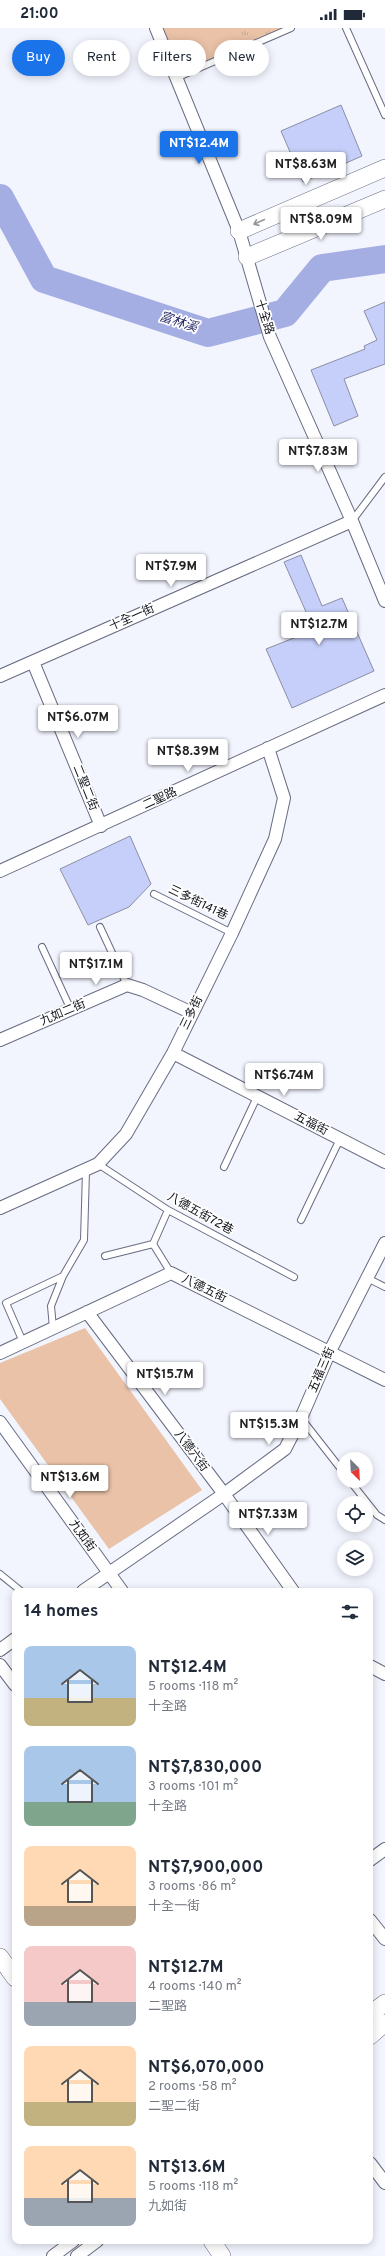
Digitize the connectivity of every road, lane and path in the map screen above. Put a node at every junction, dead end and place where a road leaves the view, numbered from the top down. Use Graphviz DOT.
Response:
graph roads {
  1 [pos="156,28"];
  2 [pos="291,28"];
  3 [pos="346,28"];
  4 [pos="176,78"];
  5 [pos="385,115"];
  6 [pos="385,168"];
  7 [pos="385,199"];
  8 [pos="240,231"];
  9 [pos="247,257"];
  10 [pos="385,477"];
  11 [pos="352,521"];
  12 [pos="385,601"];
  13 [pos="33,662"];
  14 [pos="0,676"];
  15 [pos="385,694"];
  16 [pos="268,748"];
  17 [pos="101,826"];
  18 [pos="0,871"];
  19 [pos="154,894"];
  20 [pos="100,927"];
  21 [pos="232,933"];
  22 [pos="42,947"];
  23 [pos="127,985"];
  24 [pos="70,1010"];
  25 [pos="192,1013"];
  26 [pos="0,1040"];
  27 [pos="173,1053"];
  28 [pos="257,1097"];
  29 [pos="340,1139"];
  30 [pos="385,1162"];
  31 [pos="98,1164"];
  32 [pos="224,1167"];
  33 [pos="86,1171"];
  34 [pos="0,1208"];
  35 [pos="168,1210"];
  36 [pos="301,1220"];
  37 [pos="385,1243"];
  38 [pos="153,1244"];
  39 [pos="105,1256"];
  40 [pos="171,1273"];
  41 [pos="62,1276"];
  42 [pos="294,1277"];
  43 [pos="367,1278"];
  44 [pos="385,1287"];
  45 [pos="87,1312"];
  46 [pos="53,1328"];
  47 [pos="23,1342"];
  48 [pos="330,1351"];
  49 [pos="0,1353"];
  50 [pos="385,1380"];
  51 [pos="301,1418"];
  52 [pos="0,1422"];
  53 [pos="337,1464"];
  54 [pos="356,1488"];
  55 [pos="224,1494"];
  56 [pos="385,1520"];
  57 [pos="109,1573"];
  58 [pos="0,1574"];
  59 [pos="17,1588"];
  60 [pos="87,1588"];
  61 [pos="120,1588"];
  62 [pos="291,1588"];
  63 [pos="12,1641"];
  64 [pos="0,1650"];
  65 [pos="0,1665"];
  66 [pos="373,1668"];
  67 [pos="385,1674"];
  68 [pos="12,1681"];
  69 [pos="385,1849"];
  70 [pos="373,1858"];
  71 [pos="373,1924"];
  72 [pos="385,1940"];
  73 [pos="0,1957"];
  74 [pos="12,1974"];
  75 [pos="385,2003"];
  76 [pos="373,2012"];
  77 [pos="385,2023"];
  78 [pos="373,2033"];
  79 [pos="373,2167"];
  80 [pos="385,2183"];
  81 [pos="69,2244"];
  82 [pos="93,2244"];
  83 [pos="214,2244"];
  84 [pos="53,2256"];
  85 [pos="77,2256"];
  86 [pos="222,2256"];
  1 -- 4 [label="street, 十全路"];
  2 -- 4 [label="lane"];
  3 -- 5 [label="lane"];
  4 -- 8 [label="street, 十全路"];
  6 -- 8 [label="street, one-way"];
  7 -- 9 [label="street"];
  8 -- 9 [label="street, 十全路"];
  9 -- 11 [label="street, 十全路"];
  10 -- 11 [label="lane"];
  11 -- 12 [label="street, 十全路"];
  11 -- 13 [label="street, 十全一街"];
  13 -- 14 [label="street, 十全一街"];
  13 -- 17 [label="street, 二聖二街"];
  15 -- 16 [label="street, 二聖路"];
  16 -- 17 [label="street, 二聖路"];
  16 -- 21 [label="street, 三多街"];
  17 -- 18 [label="street, 二聖路"];
  19 -- 21 [label="lane, 三多街141巷"];
  20 -- 23 [label="lane"];
  21 -- 25 [label="street, 三多街"];
  22 -- 24 [label="lane"];
  23 -- 24 [label="street, 九如二街"];
  23 -- 25 [label="street"];
  24 -- 26 [label="street, 九如二街"];
  25 -- 27 [label="street, 三多街"];
  27 -- 28 [label="street, 五福街"];
  27 -- 31 [label="street, 三多街"];
  28 -- 29 [label="street, 五福街"];
  28 -- 32 [label="lane"];
  29 -- 30 [label="street, 五福街"];
  29 -- 36 [label="lane"];
  31 -- 33 [label="street, 三多街"];
  31 -- 35 [label="lane, 八德五街72巷"];
  33 -- 34 [label="street, 三多街"];
  33 -- 41 [label="lane"];
  35 -- 38 [label="lane"];
  35 -- 42 [label="lane, 八德五街72巷"];
  37 -- 43 [label="street, 五福三街"];
  38 -- 39 [label="lane"];
  38 -- 40 [label="lane"];
  40 -- 45 [label="street, 八德五街"];
  40 -- 48 [label="street, 八德五街"];
  41 -- 46 [label="lane"];
  41 -- 47 [label="lane"];
  43 -- 44 [label="lane"];
  43 -- 48 [label="street, 五福三街"];
  45 -- 46 [label="street, 八德五街"];
  45 -- 55 [label="street, 八德六街"];
  46 -- 47 [label="street, 八德五街"];
  47 -- 49 [label="street, 八德五街"];
  48 -- 50 [label="street, 八德五街"];
  48 -- 51 [label="street, 五福三街"];
  51 -- 53 [label="lane"];
  51 -- 55 [label="street, 五福三街"];
  52 -- 57 [label="street, 九如街"];
  54 -- 56 [label="lane"];
  55 -- 57 [label="street, 五福三街"];
  55 -- 62 [label="street, 八德六街"];
  57 -- 60 [label="street, 五福三街"];
  57 -- 61 [label="street, 九如街"];
  58 -- 59 [label="lane"];
  63 -- 64 [label="street"];
  65 -- 68 [label="street"];
  66 -- 67 [label="street"];
  69 -- 70 [label="street"];
  71 -- 72 [label="street"];
  73 -- 74 [label="street"];
  75 -- 76 [label="street"];
  77 -- 78 [label="street"];
  79 -- 80 [label="street"];
  81 -- 84 [label="street"];
  82 -- 85 [label="street"];
  83 -- 86 [label="street"];
}
